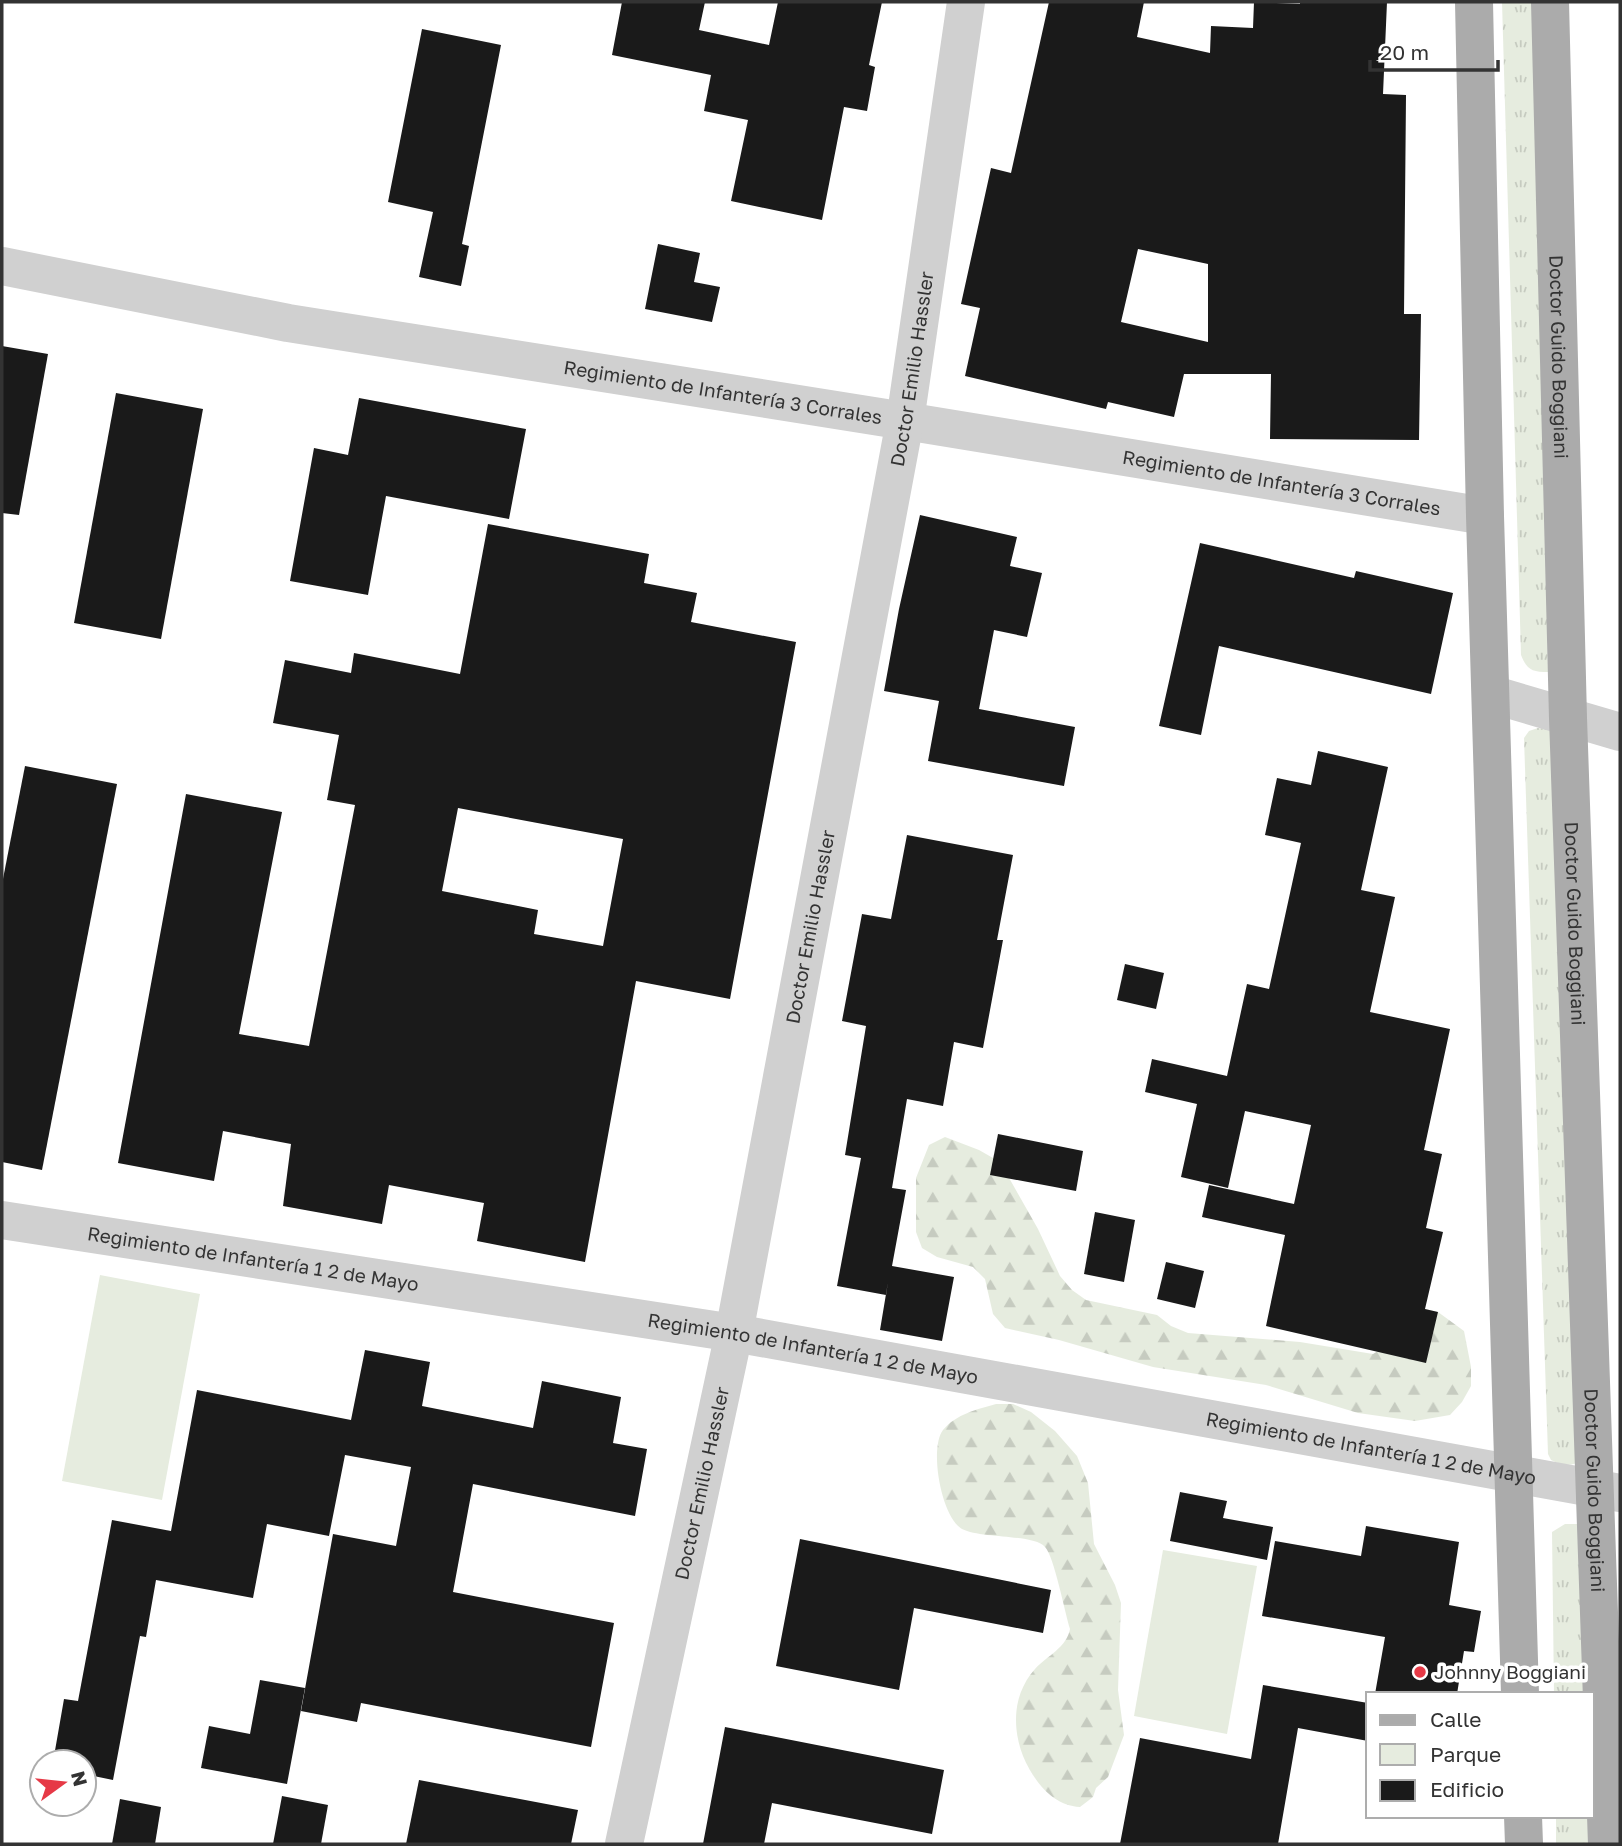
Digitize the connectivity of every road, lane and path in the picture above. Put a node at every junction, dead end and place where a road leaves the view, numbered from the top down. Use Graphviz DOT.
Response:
graph roads {
  1 [pos="966,2"];
  2 [pos="1474,2"];
  3 [pos="1550,2"];
  4 [pos="2,266"];
  5 [pos="905,421"];
  6 [pos="1485,516"];
  7 [pos="1491,694"];
  8 [pos="1568,718"];
  9 [pos="1620,732"];
  10 [pos="2,1220"];
  11 [pos="734,1333"];
  12 [pos="1514,1472"];
  13 [pos="1608,1490"];
  14 [pos="1520,1692"];
  15 [pos="1523,1818"];
  16 [pos="624,1844"];
  17 [pos="1524,1844"];
  18 [pos="1607,1844"];
  1 -- 5 [label="street, Doctor Emilio Hassler"];
  2 -- 6 [label="main road"];
  3 -- 8 [label="main road, Doctor Guido Boggiani"];
  4 -- 5 [label="street, Regimiento de Infantería 3 Corrales"];
  5 -- 6 [label="street, Regimiento de Infantería 3 Corrales"];
  5 -- 11 [label="street, Doctor Emilio Hassler"];
  6 -- 7 [label="main road"];
  7 -- 8 [label="street"];
  7 -- 12 [label="main road"];
  8 -- 9 [label="street"];
  8 -- 13 [label="main road, Doctor Guido Boggiani"];
  10 -- 11 [label="street, Regimiento de Infantería 1 2 de Mayo"];
  11 -- 12 [label="street, Regimiento de Infantería 1 2 de Mayo"];
  11 -- 16 [label="street, Doctor Emilio Hassler"];
  12 -- 13 [label="street, Regimiento de Infantería 1 2 de Mayo"];
  12 -- 14 [label="main road"];
  13 -- 18 [label="main road, Doctor Guido Boggiani"];
  15 -- 17 [label="main road"];
}
